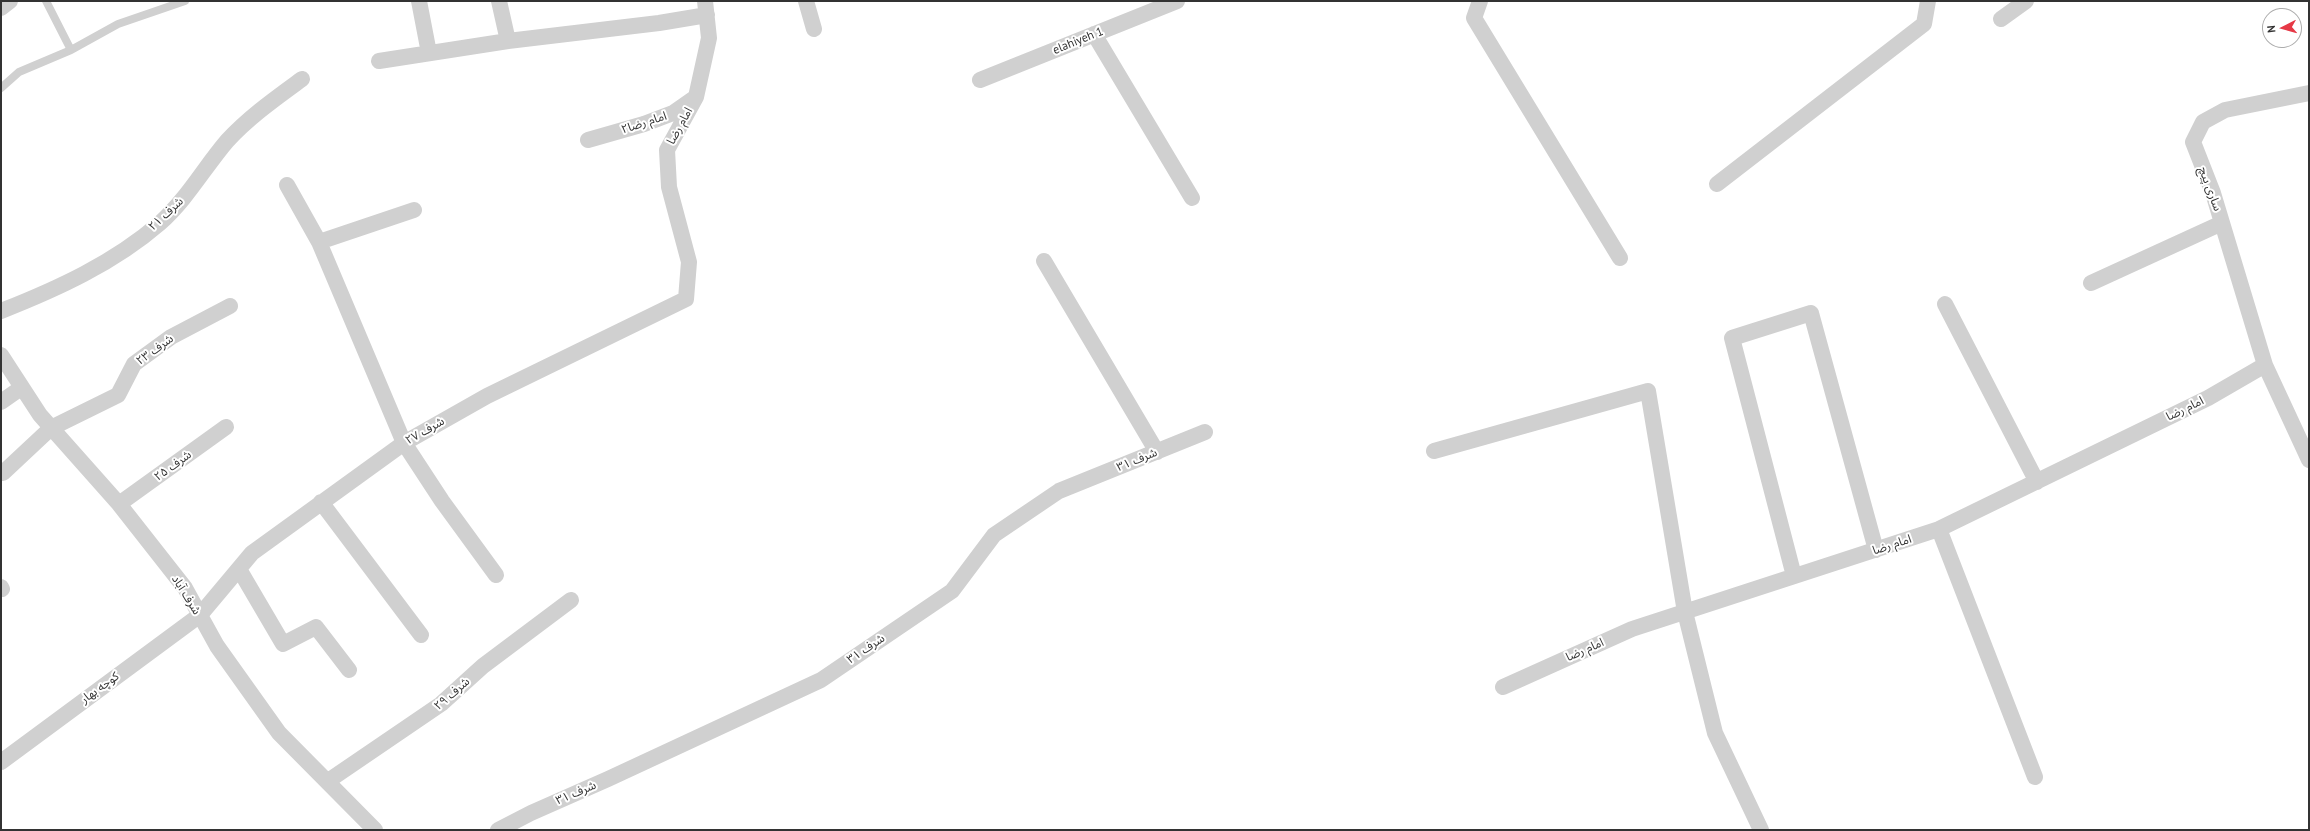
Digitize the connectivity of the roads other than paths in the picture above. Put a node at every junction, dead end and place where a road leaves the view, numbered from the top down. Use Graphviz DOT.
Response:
graph roads {
  1 [pos="10,1"];
  2 [pos="185,1"];
  3 [pos="419,1"];
  4 [pos="499,1"];
  5 [pos="806,1"];
  6 [pos="1177,1"];
  7 [pos="1480,1"];
  8 [pos="1928,1"];
  9 [pos="2026,1"];
  10 [pos="50,2"];
  11 [pos="1,8"];
  12 [pos="706,8"];
  13 [pos="2001,19"];
  14 [pos="814,29"];
  15 [pos="1094,34"];
  16 [pos="508,41"];
  17 [pos="71,50"];
  18 [pos="429,53"];
  19 [pos="379,61"];
  20 [pos="302,79"];
  21 [pos="980,80"];
  22 [pos="1,88"];
  23 [pos="2309,93"];
  24 [pos="696,97"];
  25 [pos="588,140"];
  26 [pos="287,184"];
  27 [pos="1717,184"];
  28 [pos="1192,198"];
  29 [pos="414,210"];
  30 [pos="2222,223"];
  31 [pos="319,242"];
  32 [pos="1620,258"];
  33 [pos="1044,261"];
  34 [pos="2091,284"];
  35 [pos="686,299"];
  36 [pos="1945,304"];
  37 [pos="230,306"];
  38 [pos="1,311"];
  39 [pos="1,356"];
  40 [pos="2265,365"];
  41 [pos="21,388"];
  42 [pos="1,402"];
  43 [pos="226,427"];
  44 [pos="51,428"];
  45 [pos="1205,432"];
  46 [pos="404,443"];
  47 [pos="1434,451"];
  48 [pos="1156,452"];
  49 [pos="2309,460"];
  50 [pos="3,473"];
  51 [pos="2037,482"];
  52 [pos="321,502"];
  53 [pos="119,504"];
  54 [pos="1939,529"];
  55 [pos="1876,550"];
  56 [pos="238,569"];
  57 [pos="496,575"];
  58 [pos="1794,576"];
  59 [pos="571,600"];
  60 [pos="1684,612"];
  61 [pos="200,615"];
  62 [pos="421,635"];
  63 [pos="349,670"];
  64 [pos="1503,687"];
  65 [pos="1,762"];
  66 [pos="2035,777"];
  67 [pos="328,781"];
  68 [pos="375,830"];
  69 [pos="498,830"];
  70 [pos="1761,830"];
  1 -- 11 [label="street"];
  2 -- 17 [label="lane"];
  3 -- 18 [label="street"];
  4 -- 16 [label="street"];
  5 -- 14 [label="street"];
  6 -- 15 [label="street, elahiyeh 1"];
  7 -- 32 [label="street"];
  8 -- 27 [label="street"];
  9 -- 13 [label="street"];
  10 -- 17 [label="lane"];
  12 -- 16 [label="street"];
  12 -- 24 [label="street, امام رضا"];
  15 -- 21 [label="street, elahiyeh 1"];
  15 -- 28 [label="street"];
  16 -- 18 [label="street"];
  17 -- 22 [label="lane"];
  18 -- 19 [label="street"];
  20 -- 38 [label="street, شرف ۲۱"];
  23 -- 30 [label="street, ساری پیچ"];
  24 -- 25 [label="street, امام رضا۲"];
  24 -- 35 [label="street, امام رضا"];
  26 -- 31 [label="street"];
  29 -- 31 [label="street"];
  30 -- 34 [label="street"];
  30 -- 40 [label="street, ساری پیچ"];
  31 -- 46 [label="street"];
  33 -- 48 [label="street"];
  35 -- 46 [label="street, شرف ۲۷"];
  36 -- 51 [label="street"];
  37 -- 44 [label="street, شرف ۲۳"];
  39 -- 41 [label="street, شرف آباد"];
  40 -- 49 [label="street, ساری پیچ"];
  40 -- 51 [label="street, امام رضا"];
  41 -- 42 [label="street"];
  41 -- 44 [label="street, شرف آباد"];
  43 -- 53 [label="street, شرف ۲۵"];
  44 -- 50 [label="street, شرف ۲۳"];
  44 -- 53 [label="street, شرف آباد"];
  45 -- 48 [label="street, شرف ۳۱"];
  46 -- 52 [label="street, شرف ۲۷"];
  46 -- 57 [label="street"];
  47 -- 60 [label="street"];
  48 -- 69 [label="street, شرف ۳۱"];
  51 -- 54 [label="street, امام رضا"];
  52 -- 56 [label="street, شرف ۲۷"];
  52 -- 62 [label="street"];
  53 -- 61 [label="street, شرف آباد"];
  54 -- 55 [label="street, امام رضا"];
  54 -- 66 [label="street"];
  55 -- 58 [label="street, امام رضا"];
  55 -- 58 [label="street"];
  56 -- 61 [label="street, شرف ۲۷"];
  56 -- 63 [label="street"];
  58 -- 60 [label="street, امام رضا"];
  59 -- 67 [label="street, شرف ۲۹"];
  60 -- 64 [label="street, امام رضا"];
  60 -- 70 [label="street"];
  61 -- 65 [label="street, کوچه بهار"];
  61 -- 67 [label="street, شرف آباد"];
  67 -- 68 [label="street, شرف آباد"];
}
